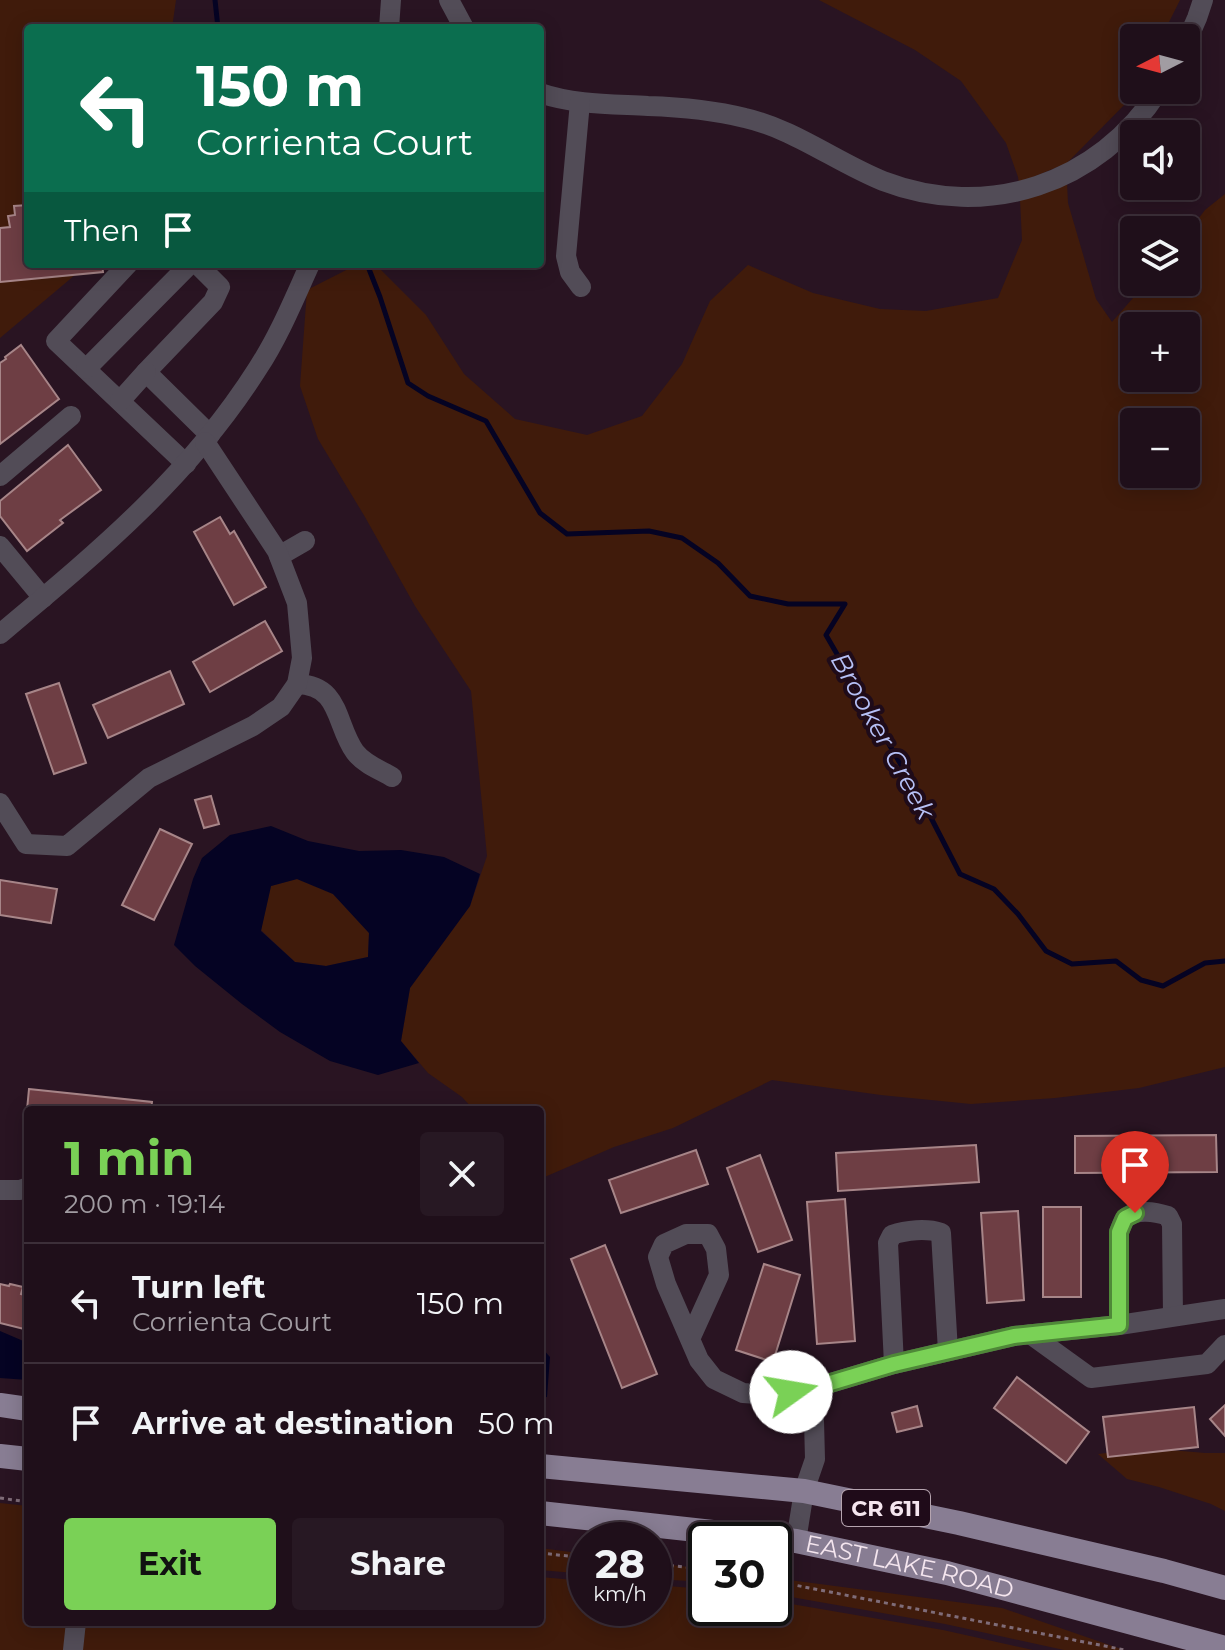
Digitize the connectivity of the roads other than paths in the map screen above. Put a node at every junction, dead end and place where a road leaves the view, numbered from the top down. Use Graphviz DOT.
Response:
graph roads {
  1 [pos="391,0"];
  2 [pos="449,0"];
  3 [pos="1203,0"];
  4 [pos="389,24"];
  5 [pos="462,24"];
  6 [pos="1194,24"];
  7 [pos="544,94"];
  8 [pos="580,102"];
  9 [pos="1148,104"];
  10 [pos="124,268"];
  11 [pos="186,268"];
  12 [pos="201,268"];
  13 [pos="308,268"];
  14 [pos="581,287"];
  15 [pos="86,369"];
  16 [pos="146,372"];
  17 [pos="120,401"];
  18 [pos="71,416"];
  19 [pos="208,438"];
  20 [pos="186,464"];
  21 [pos="0,476"];
  22 [pos="305,541"];
  23 [pos="0,546"];
  24 [pos="279,556"];
  25 [pos="43,598"];
  26 [pos="0,634"];
  27 [pos="297,684"];
  28 [pos="392,777"];
  29 [pos="0,803"];
  30 [pos="24,1188"];
  31 [pos="0,1190"];
  32 [pos="1225,1309"];
  33 [pos="1173,1316"];
  34 [pos="1119,1325"];
  35 [pos="1030,1334"];
  36 [pos="690,1339"];
  37 [pos="1225,1345"];
  38 [pos="948,1351"];
  39 [pos="894,1364"];
  40 [pos="807,1390"];
  41 [pos="0,1405"];
  42 [pos="24,1408"];
  43 [pos="0,1456"];
  44 [pos="24,1459"];
  45 [pos="544,1466"];
  46 [pos="804,1491"];
  47 [pos="544,1513"];
  48 [pos="796,1541"];
  49 [pos="1225,1588"];
  50 [pos="76,1626"];
  51 [pos="1225,1648"];
  52 [pos="73,1650"];
  1 -- 4 [label="street"];
  2 -- 5 [label="street"];
  3 -- 6 [label="street"];
  7 -- 8 [label="street"];
  8 -- 9 [label="street"];
  8 -- 14 [label="street"];
  10 -- 15 [label="street"];
  11 -- 15 [label="street"];
  12 -- 16 [label="street"];
  13 -- 19 [label="street"];
  15 -- 17 [label="street"];
  16 -- 17 [label="street"];
  16 -- 19 [label="street"];
  17 -- 20 [label="street"];
  18 -- 21 [label="street"];
  19 -- 20 [label="street"];
  19 -- 24 [label="street"];
  20 -- 25 [label="street"];
  22 -- 24 [label="street"];
  23 -- 25 [label="street"];
  24 -- 27 [label="street"];
  25 -- 26 [label="street"];
  27 -- 28 [label="street"];
  27 -- 29 [label="street"];
  30 -- 31 [label="street"];
  32 -- 33 [label="street"];
  33 -- 34 [label="street"];
  33 -- 34 [label="street"];
  34 -- 35 [label="street"];
  35 -- 37 [label="street"];
  35 -- 38 [label="street"];
  36 -- 36 [label="street"];
  36 -- 40 [label="street"];
  38 -- 39 [label="street"];
  38 -- 39 [label="street"];
  39 -- 40 [label="street"];
  40 -- 46 [label="street"];
  41 -- 42 [label="main road"];
  43 -- 44 [label="main road"];
  45 -- 46 [label="main road, CR 611"];
  46 -- 48 [label="street"];
  46 -- 49 [label="main road, CR 611"];
  47 -- 48 [label="main road, EAST LAKE ROAD / CR 611"];
  48 -- 51 [label="main road, EAST LAKE ROAD / CR 611"];
  50 -- 52 [label="street"];
}
